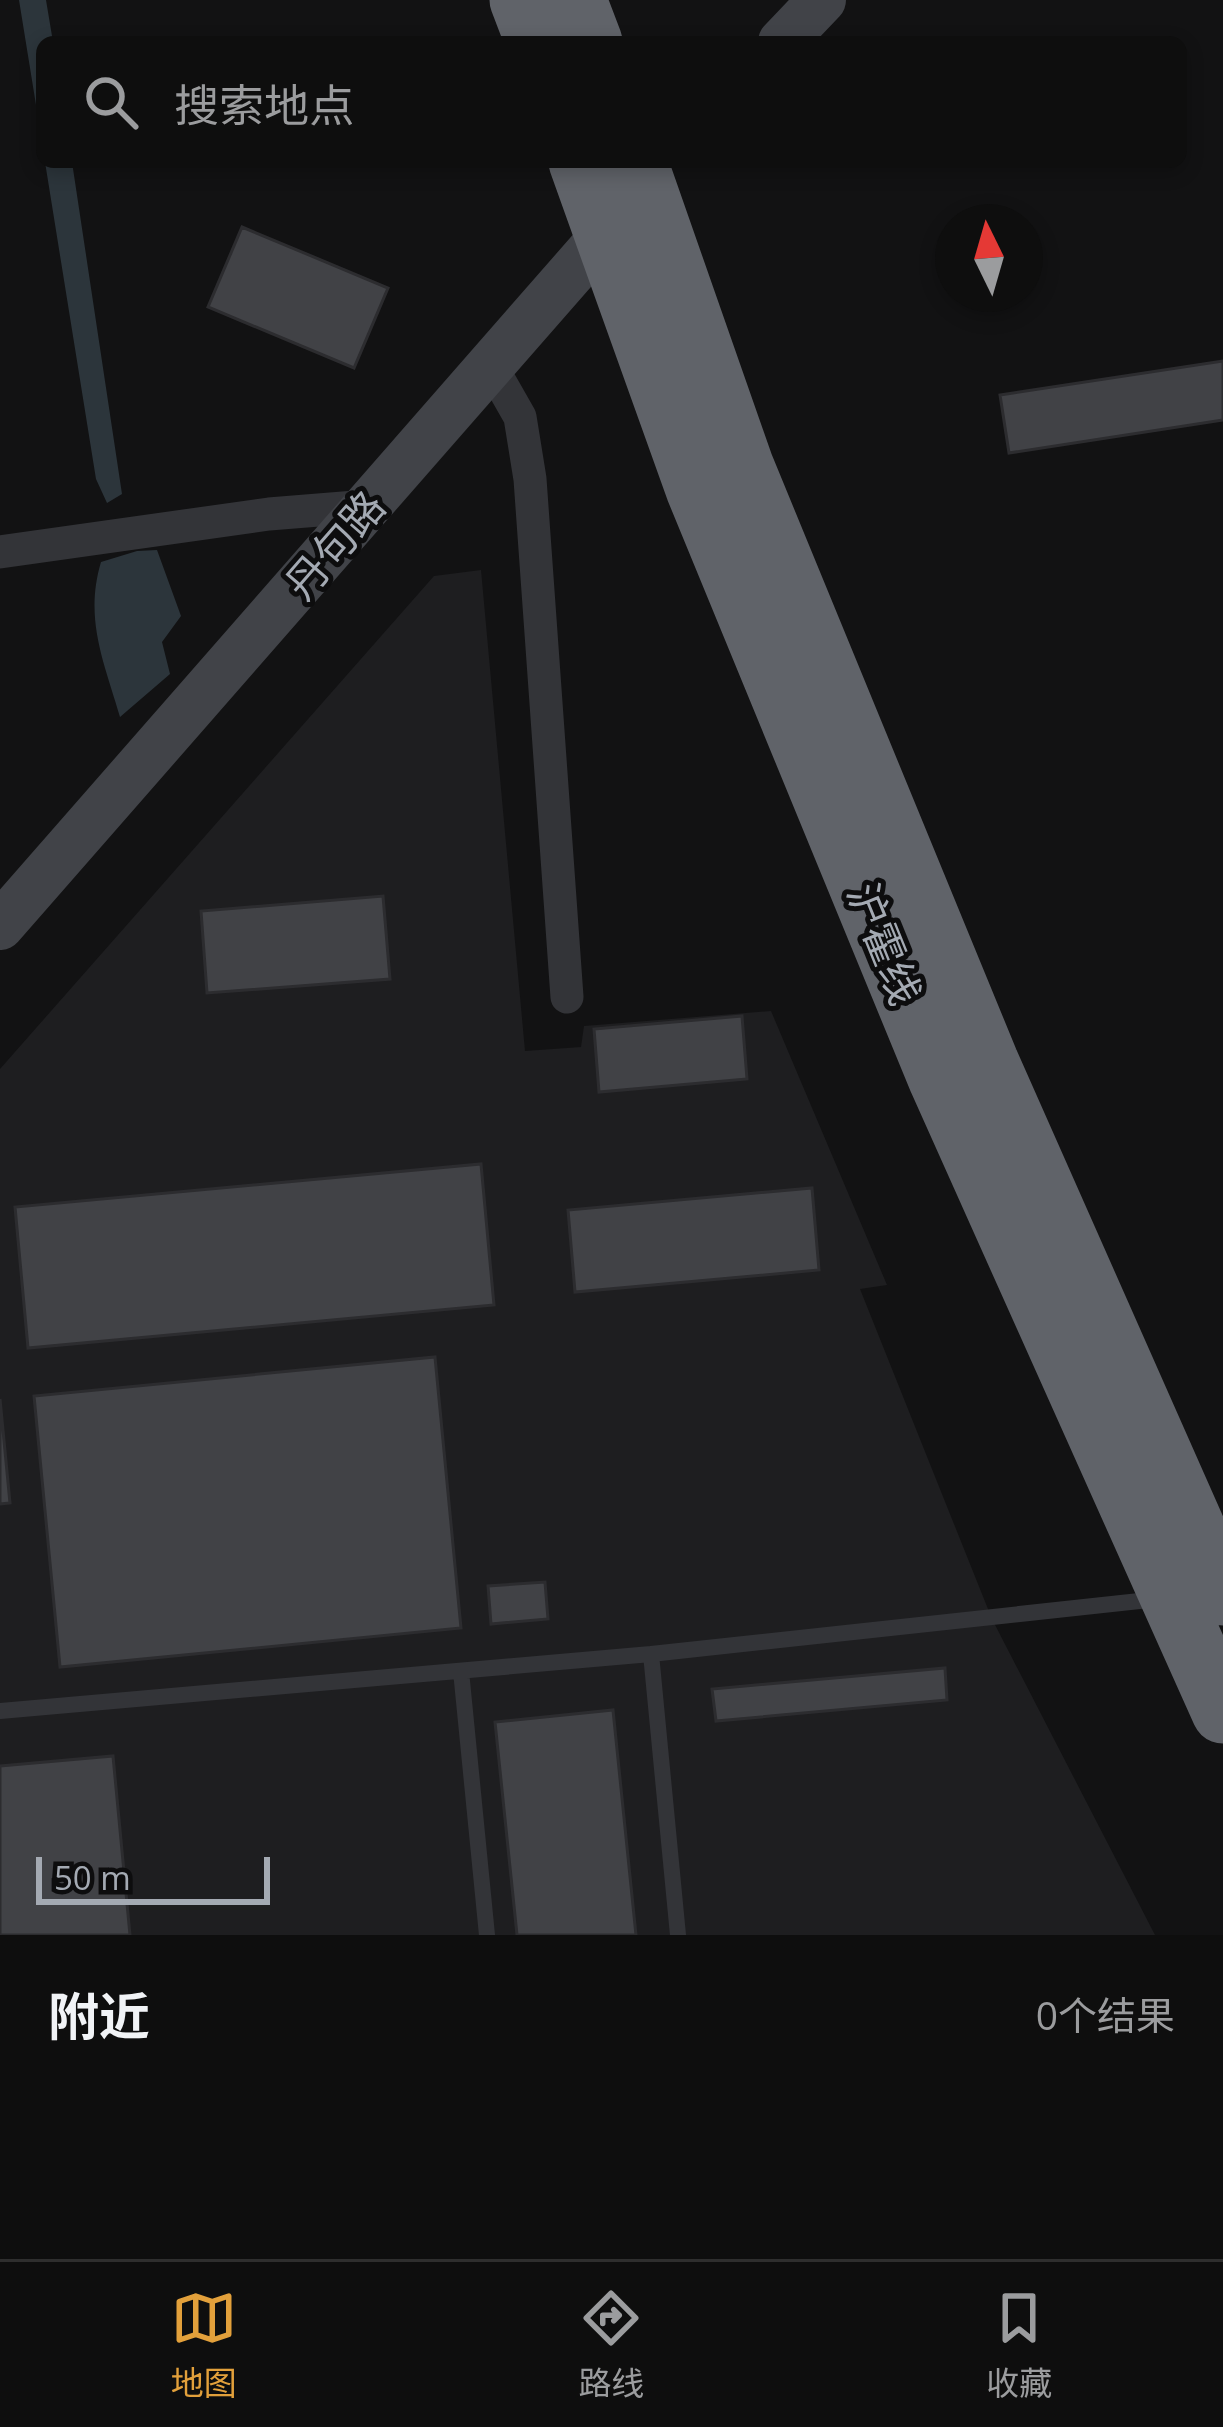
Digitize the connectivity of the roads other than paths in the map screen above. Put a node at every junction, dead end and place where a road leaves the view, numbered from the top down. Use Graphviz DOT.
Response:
graph roads {
  1 [pos="521,0"];
  2 [pos="575,0"];
  3 [pos="822,0"];
  4 [pos="535,36"];
  5 [pos="589,36"];
  6 [pos="788,36"];
  7 [pos="582,168"];
  8 [pos="650,170"];
  9 [pos="606,236"];
  10 [pos="491,366"];
  11 [pos="368,506"];
  12 [pos="0,552"];
  13 [pos="0,926"];
  14 [pos="567,997"];
  15 [pos="1203,1590"];
  16 [pos="651,1654"];
  17 [pos="461,1671"];
  18 [pos="0,1711"];
  19 [pos="1223,1712"];
  20 [pos="487,1935"];
  21 [pos="678,1935"];
  1 -- 4 [label="highway"];
  2 -- 5 [label="highway"];
  3 -- 6 [label="street"];
  7 -- 9 [label="highway, 沪霍线"];
  8 -- 9 [label="street, 丹句路"];
  8 -- 15 [label="highway, 沪霍线"];
  9 -- 10 [label="street, 丹句路"];
  9 -- 15 [label="highway, 沪霍线"];
  10 -- 11 [label="street, 丹句路"];
  10 -- 14 [label="street"];
  11 -- 12 [label="street"];
  11 -- 13 [label="street, 丹句路"];
  15 -- 16 [label="lane"];
  15 -- 19 [label="highway, 沪霍线"];
  16 -- 17 [label="lane"];
  16 -- 21 [label="lane"];
  17 -- 18 [label="lane"];
  17 -- 20 [label="lane"];
}
